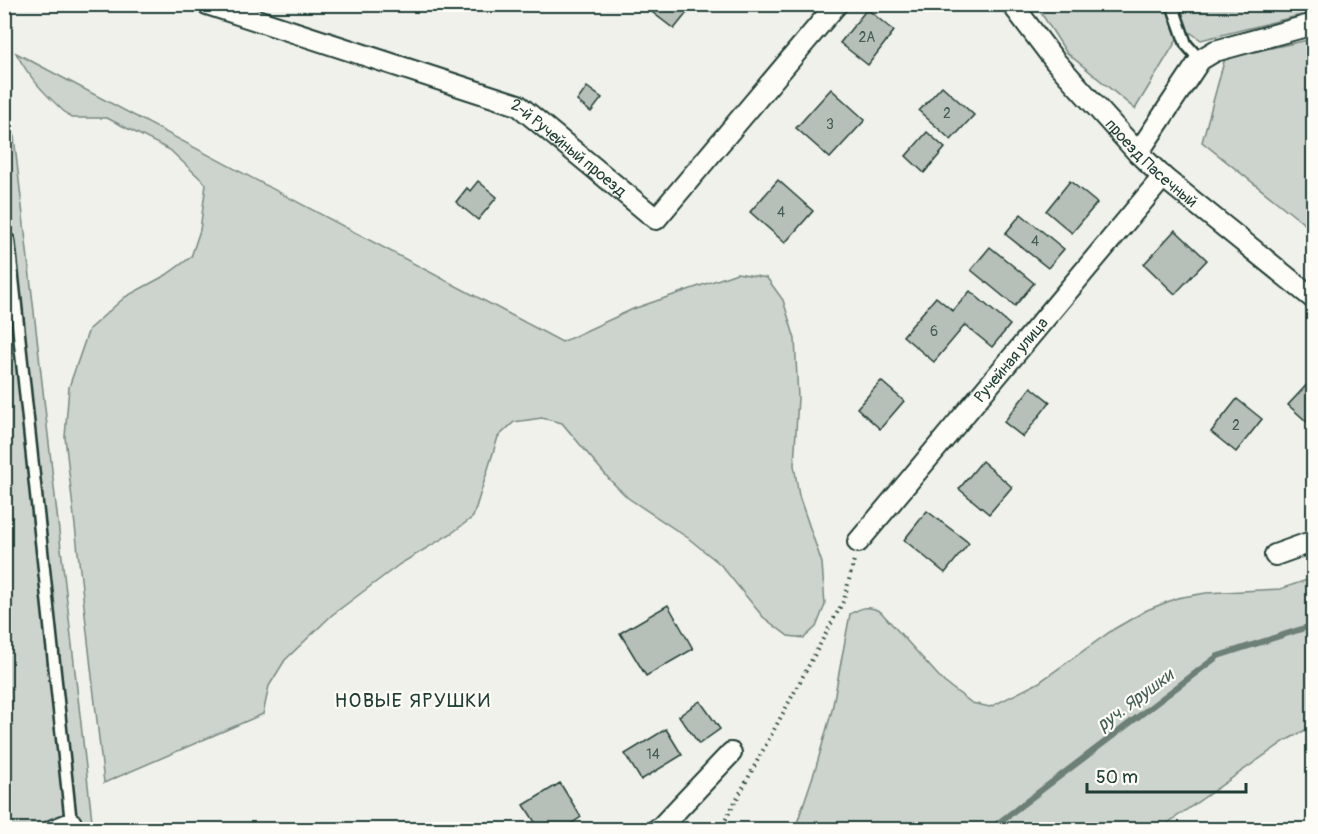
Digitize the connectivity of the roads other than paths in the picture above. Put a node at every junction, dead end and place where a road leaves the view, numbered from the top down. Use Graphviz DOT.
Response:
graph roads {
  1 [pos="207,4"];
  2 [pos="837,4"];
  3 [pos="1012,4"];
  4 [pos="1172,4"];
  5 [pos="1314,24"];
  6 [pos="1200,60"];
  7 [pos="1138,153"];
  8 [pos="1163,177"];
  9 [pos="9,240"];
  10 [pos="1314,299"];
  11 [pos="858,542"];
  12 [pos="1314,542"];
  13 [pos="1275,555"];
  14 [pos="731,753"];
  15 [pos="62,826"];
  16 [pos="656,830"];
  1 -- 2 [label="street, 2-й Ручейный проезд"];
  3 -- 7 [label="street, проезд Пасечный"];
  4 -- 6 [label="lane"];
  5 -- 6 [label="street"];
  6 -- 7 [label="street"];
  7 -- 8 [label="street, проезд Пасечный"];
  8 -- 10 [label="street, проезд Пасечный"];
  8 -- 11 [label="street, Ручейная улица"];
  9 -- 15 [label="lane"];
  12 -- 13 [label="street"];
  14 -- 16 [label="street"];
}
